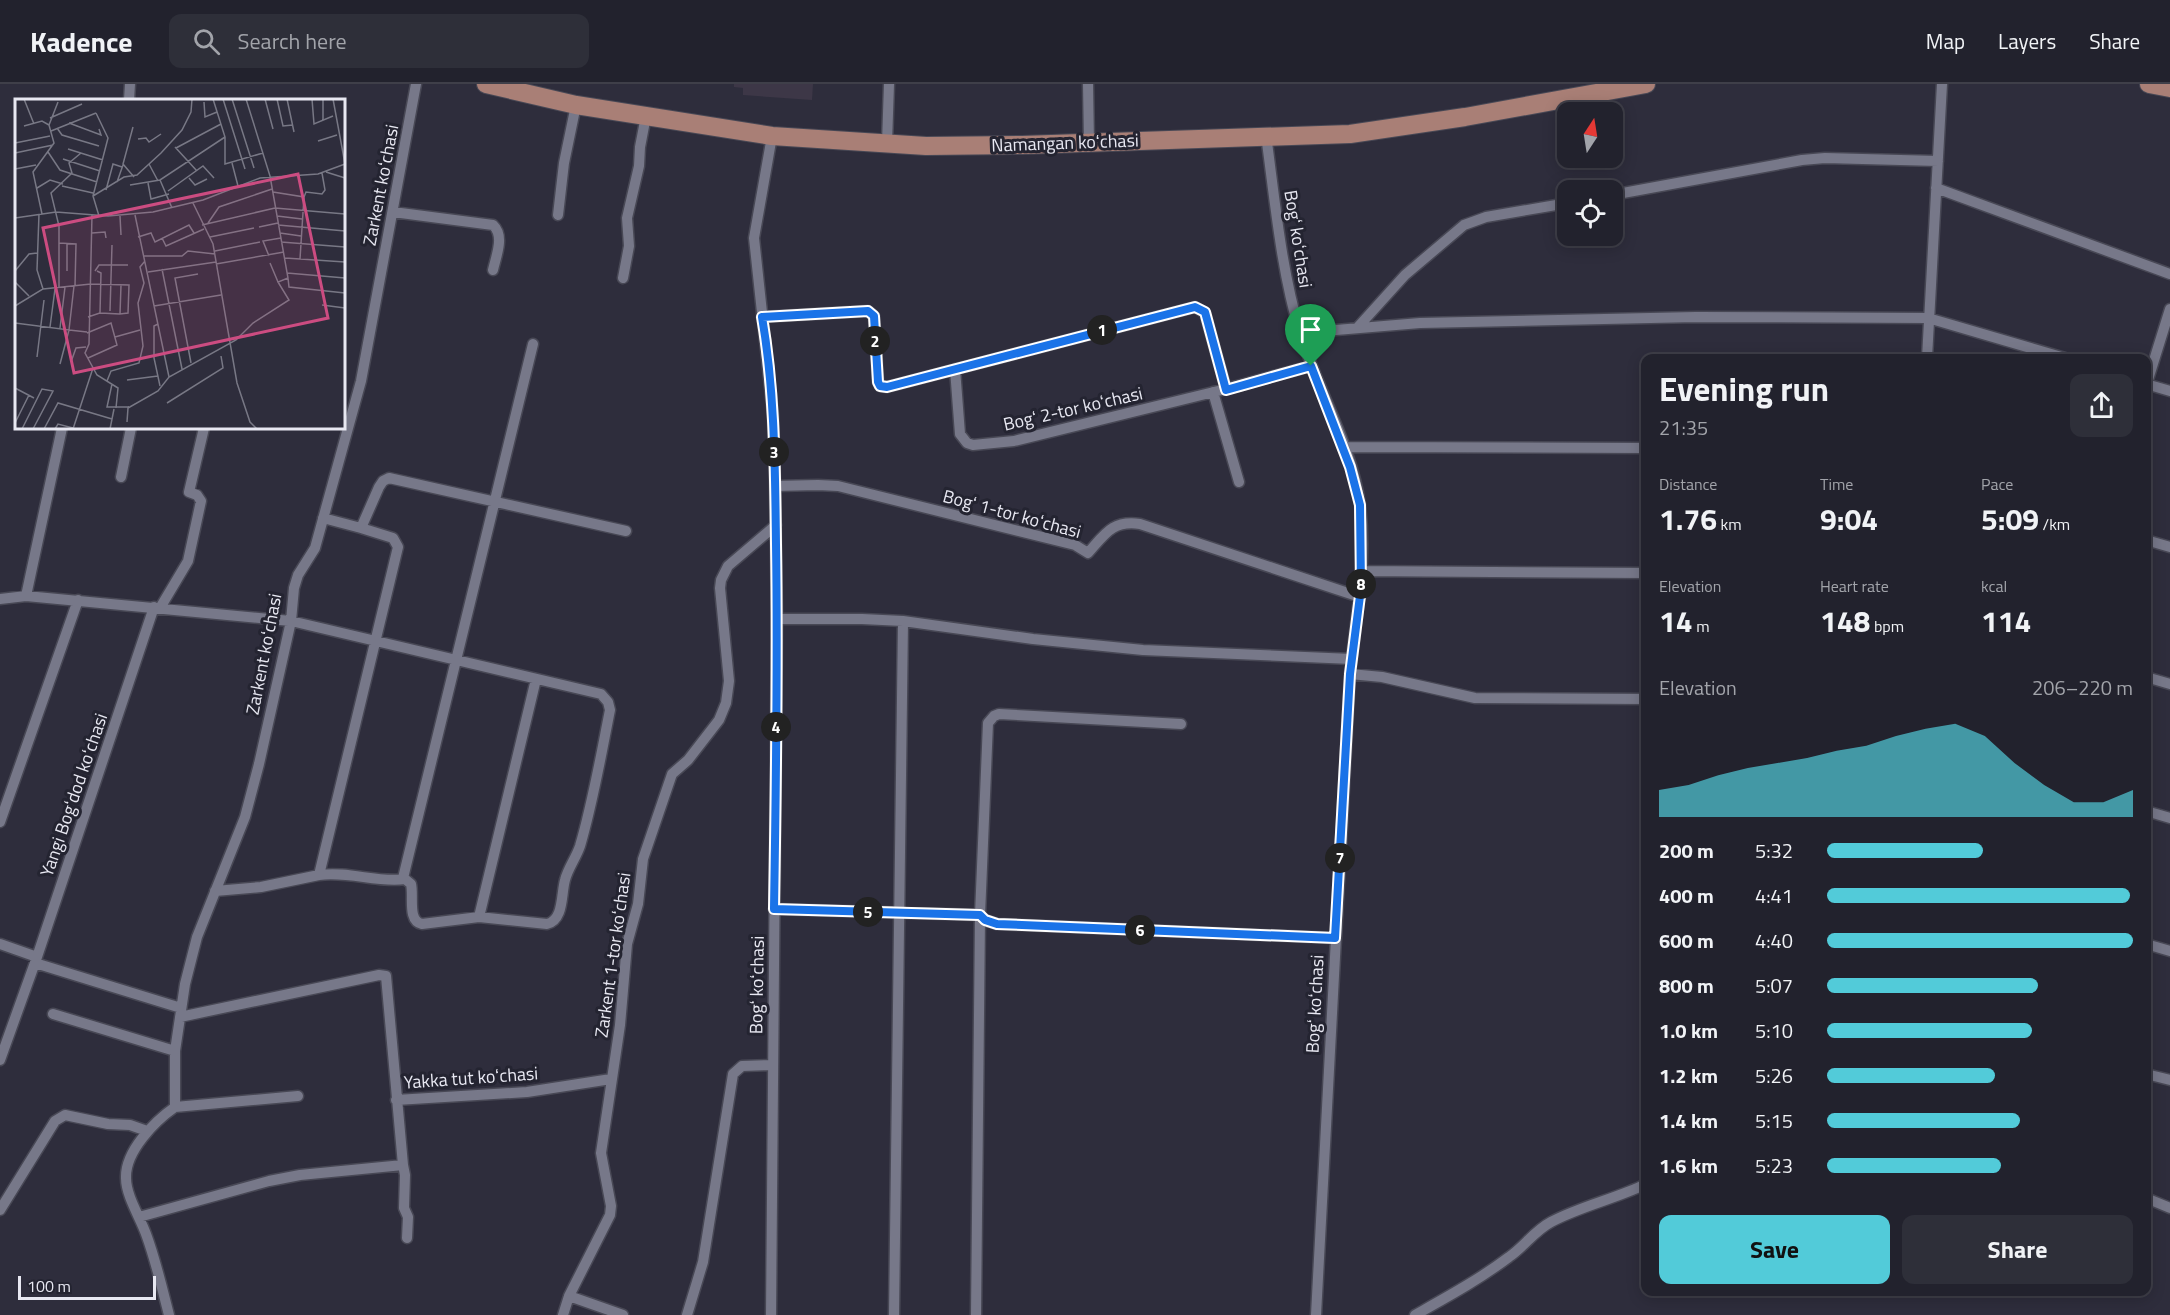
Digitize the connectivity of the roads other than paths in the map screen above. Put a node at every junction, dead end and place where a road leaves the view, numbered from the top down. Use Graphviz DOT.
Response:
graph roads {
  1 [pos="130,84"];
  2 [pos="416,84"];
  3 [pos="486,84"];
  4 [pos="889,84"];
  5 [pos="1088,84"];
  6 [pos="1646,84"];
  7 [pos="1942,84"];
  8 [pos="2149,84"];
  9 [pos="2170,88"];
  10 [pos="129,99"];
  11 [pos="576,105"];
  12 [pos="646,116"];
  13 [pos="1266,135"];
  14 [pos="772,136"];
  15 [pos="887,143"];
  16 [pos="1089,143"];
  17 [pos="1938,161"];
  18 [pos="1936,188"];
  19 [pos="1623,193"];
  20 [pos="1557,205"];
  21 [pos="393,212"];
  22 [pos="558,215"];
  23 [pos="493,270"];
  24 [pos="2170,274"];
  25 [pos="623,278"];
  26 [pos="2170,309"];
  27 [pos="762,317"];
  28 [pos="1928,318"];
  29 [pos="1358,327"];
  30 [pos="1300,333"];
  31 [pos="533,344"];
  32 [pos="1927,354"];
  33 [pos="2051,354"];
  34 [pos="1311,366"];
  35 [pos="956,369"];
  36 [pos="2151,371"];
  37 [pos="2151,385"];
  38 [pos="1226,390"];
  39 [pos="2170,391"];
  40 [pos="1213,393"];
  41 [pos="62,429"];
  42 [pos="131,429"];
  43 [pos="204,429"];
  44 [pos="1343,447"];
  45 [pos="1641,448"];
  46 [pos="121,477"];
  47 [pos="1239,482"];
  48 [pos="775,486"];
  49 [pos="494,501"];
  50 [pos="323,518"];
  51 [pos="776,525"];
  52 [pos="361,528"];
  53 [pos="626,531"];
  54 [pos="2151,541"];
  55 [pos="2170,547"];
  56 [pos="1361,571"];
  57 [pos="1641,573"];
  58 [pos="26,596"];
  59 [pos="1360,597"];
  60 [pos="0,599"];
  61 [pos="78,600"];
  62 [pos="157,608"];
  63 [pos="777,619"];
  64 [pos="291,621"];
  65 [pos="903,621"];
  66 [pos="374,641"];
  67 [pos="1352,659"];
  68 [pos="455,660"];
  69 [pos="1350,674"];
  70 [pos="2151,678"];
  71 [pos="536,679"];
  72 [pos="2170,684"];
  73 [pos="1641,699"];
  74 [pos="1181,724"];
  75 [pos="2151,813"];
  76 [pos="2170,818"];
  77 [pos="0,822"];
  78 [pos="319,875"];
  79 [pos="403,878"];
  80 [pos="215,891"];
  81 [pos="774,909"];
  82 [pos="898,913"];
  83 [pos="980,915"];
  84 [pos="479,917"];
  85 [pos="1335,938"];
  86 [pos="0,944"];
  87 [pos="2151,945"];
  88 [pos="2170,951"];
  89 [pos="36,960"];
  90 [pos="181,1013"];
  91 [pos="53,1014"];
  92 [pos="175,1052"];
  93 [pos="0,1060"];
  94 [pos="772,1065"];
  95 [pos="2151,1075"];
  96 [pos="611,1078"];
  97 [pos="2170,1080"];
  98 [pos="298,1096"];
  99 [pos="396,1100"];
  100 [pos="175,1107"];
  101 [pos="147,1131"];
  102 [pos="403,1165"];
  103 [pos="1641,1187"];
  104 [pos="2151,1200"];
  105 [pos="2170,1208"];
  106 [pos="0,1210"];
  107 [pos="140,1217"];
  108 [pos="407,1238"];
  109 [pos="569,1296"];
  110 [pos="166,1314"];
  111 [pos="563,1315"];
  112 [pos="623,1315"];
  113 [pos="687,1315"];
  114 [pos="771,1315"];
  115 [pos="894,1315"];
  116 [pos="976,1315"];
  117 [pos="1316,1315"];
  118 [pos="1415,1315"];
  1 -- 10 [label="street"];
  2 -- 21 [label="street, Zarkent koʻchasi"];
  3 -- 11 [label="main road, Namangan koʻchasi"];
  4 -- 15 [label="street"];
  5 -- 16 [label="street"];
  6 -- 13 [label="main road, Namangan koʻchasi"];
  7 -- 17 [label="street"];
  8 -- 9 [label="main road"];
  11 -- 12 [label="main road, Namangan koʻchasi"];
  11 -- 22 [label="street"];
  12 -- 14 [label="main road, Namangan koʻchasi"];
  12 -- 25 [label="street"];
  13 -- 16 [label="main road, Namangan koʻchasi"];
  13 -- 30 [label="street, Bogʻ koʻchasi"];
  14 -- 15 [label="main road, Namangan koʻchasi"];
  14 -- 27 [label="street, Bogʻ koʻchasi"];
  15 -- 16 [label="main road, Namangan koʻchasi"];
  17 -- 18 [label="street"];
  17 -- 19 [label="street"];
  18 -- 24 [label="street"];
  18 -- 28 [label="street"];
  20 -- 29 [label="street"];
  21 -- 23 [label="street"];
  21 -- 50 [label="street, Zarkent koʻchasi"];
  26 -- 36 [label="street"];
  27 -- 35 [label="street"];
  27 -- 48 [label="street, Bogʻ koʻchasi"];
  28 -- 29 [label="street"];
  28 -- 32 [label="street"];
  28 -- 33 [label="street"];
  29 -- 30 [label="street"];
  30 -- 34 [label="street, Bogʻ koʻchasi"];
  31 -- 49 [label="street"];
  34 -- 38 [label="street, Bogʻ 2-tor koʻchasi"];
  34 -- 44 [label="street, Bogʻ koʻchasi"];
  35 -- 38 [label="street"];
  35 -- 40 [label="street, Bogʻ 2-tor koʻchasi"];
  37 -- 39 [label="street"];
  38 -- 40 [label="street, Bogʻ 2-tor koʻchasi"];
  40 -- 47 [label="street"];
  41 -- 58 [label="street"];
  42 -- 46 [label="street"];
  43 -- 62 [label="street, Yangi Bogʻdod koʻchasi"];
  44 -- 45 [label="street"];
  44 -- 56 [label="street, Bogʻ koʻchasi"];
  48 -- 51 [label="street, Bogʻ koʻchasi"];
  48 -- 59 [label="street, Bogʻ 1-tor koʻchasi"];
  49 -- 52 [label="street"];
  49 -- 53 [label="street"];
  49 -- 68 [label="street"];
  50 -- 52 [label="street"];
  50 -- 64 [label="street, Zarkent koʻchasi"];
  51 -- 63 [label="street, Bogʻ koʻchasi"];
  51 -- 96 [label="street, Zarkent 1-tor koʻchasi"];
  52 -- 66 [label="street"];
  54 -- 55 [label="street"];
  56 -- 57 [label="street"];
  56 -- 59 [label="street, Bogʻ koʻchasi"];
  58 -- 60 [label="street"];
  58 -- 61 [label="street"];
  59 -- 67 [label="street, Bogʻ koʻchasi"];
  61 -- 62 [label="street"];
  61 -- 77 [label="street"];
  62 -- 64 [label="street"];
  62 -- 89 [label="street, Yangi Bogʻdod koʻchasi"];
  63 -- 65 [label="street"];
  63 -- 81 [label="street, Bogʻ koʻchasi"];
  64 -- 66 [label="street"];
  64 -- 80 [label="street, Zarkent koʻchasi"];
  65 -- 67 [label="street"];
  65 -- 82 [label="street"];
  66 -- 68 [label="street"];
  66 -- 78 [label="street"];
  67 -- 69 [label="street, Bogʻ koʻchasi"];
  68 -- 71 [label="street"];
  68 -- 79 [label="street"];
  69 -- 73 [label="street"];
  69 -- 85 [label="street, Bogʻ koʻchasi"];
  70 -- 72 [label="street"];
  71 -- 84 [label="street"];
  71 -- 84 [label="street"];
  74 -- 83 [label="street"];
  75 -- 76 [label="street"];
  78 -- 79 [label="street"];
  78 -- 80 [label="street"];
  79 -- 84 [label="street"];
  80 -- 90 [label="street, Zarkent koʻchasi"];
  81 -- 82 [label="street"];
  81 -- 94 [label="street, Bogʻ koʻchasi"];
  82 -- 83 [label="street"];
  82 -- 115 [label="street"];
  83 -- 85 [label="street"];
  83 -- 116 [label="street"];
  85 -- 117 [label="street, Bogʻ koʻchasi"];
  86 -- 89 [label="street"];
  87 -- 88 [label="street"];
  89 -- 90 [label="street"];
  89 -- 93 [label="street, Yangi Bogʻdod koʻchasi"];
  90 -- 92 [label="street, Zarkent koʻchasi"];
  90 -- 99 [label="street"];
  91 -- 92 [label="street"];
  92 -- 100 [label="street, Zarkent koʻchasi"];
  94 -- 113 [label="street"];
  94 -- 114 [label="street, Bogʻ koʻchasi"];
  95 -- 97 [label="street"];
  96 -- 99 [label="street, Yakka tut koʻchasi"];
  96 -- 109 [label="street"];
  98 -- 100 [label="street"];
  99 -- 102 [label="street, Yakka tut koʻchasi"];
  100 -- 101 [label="street"];
  101 -- 106 [label="street"];
  101 -- 107 [label="street"];
  102 -- 107 [label="street"];
  102 -- 108 [label="street, Yakka tut koʻchasi"];
  103 -- 118 [label="street"];
  104 -- 105 [label="street"];
  107 -- 110 [label="street"];
  109 -- 111 [label="street"];
  109 -- 112 [label="street"];
}
